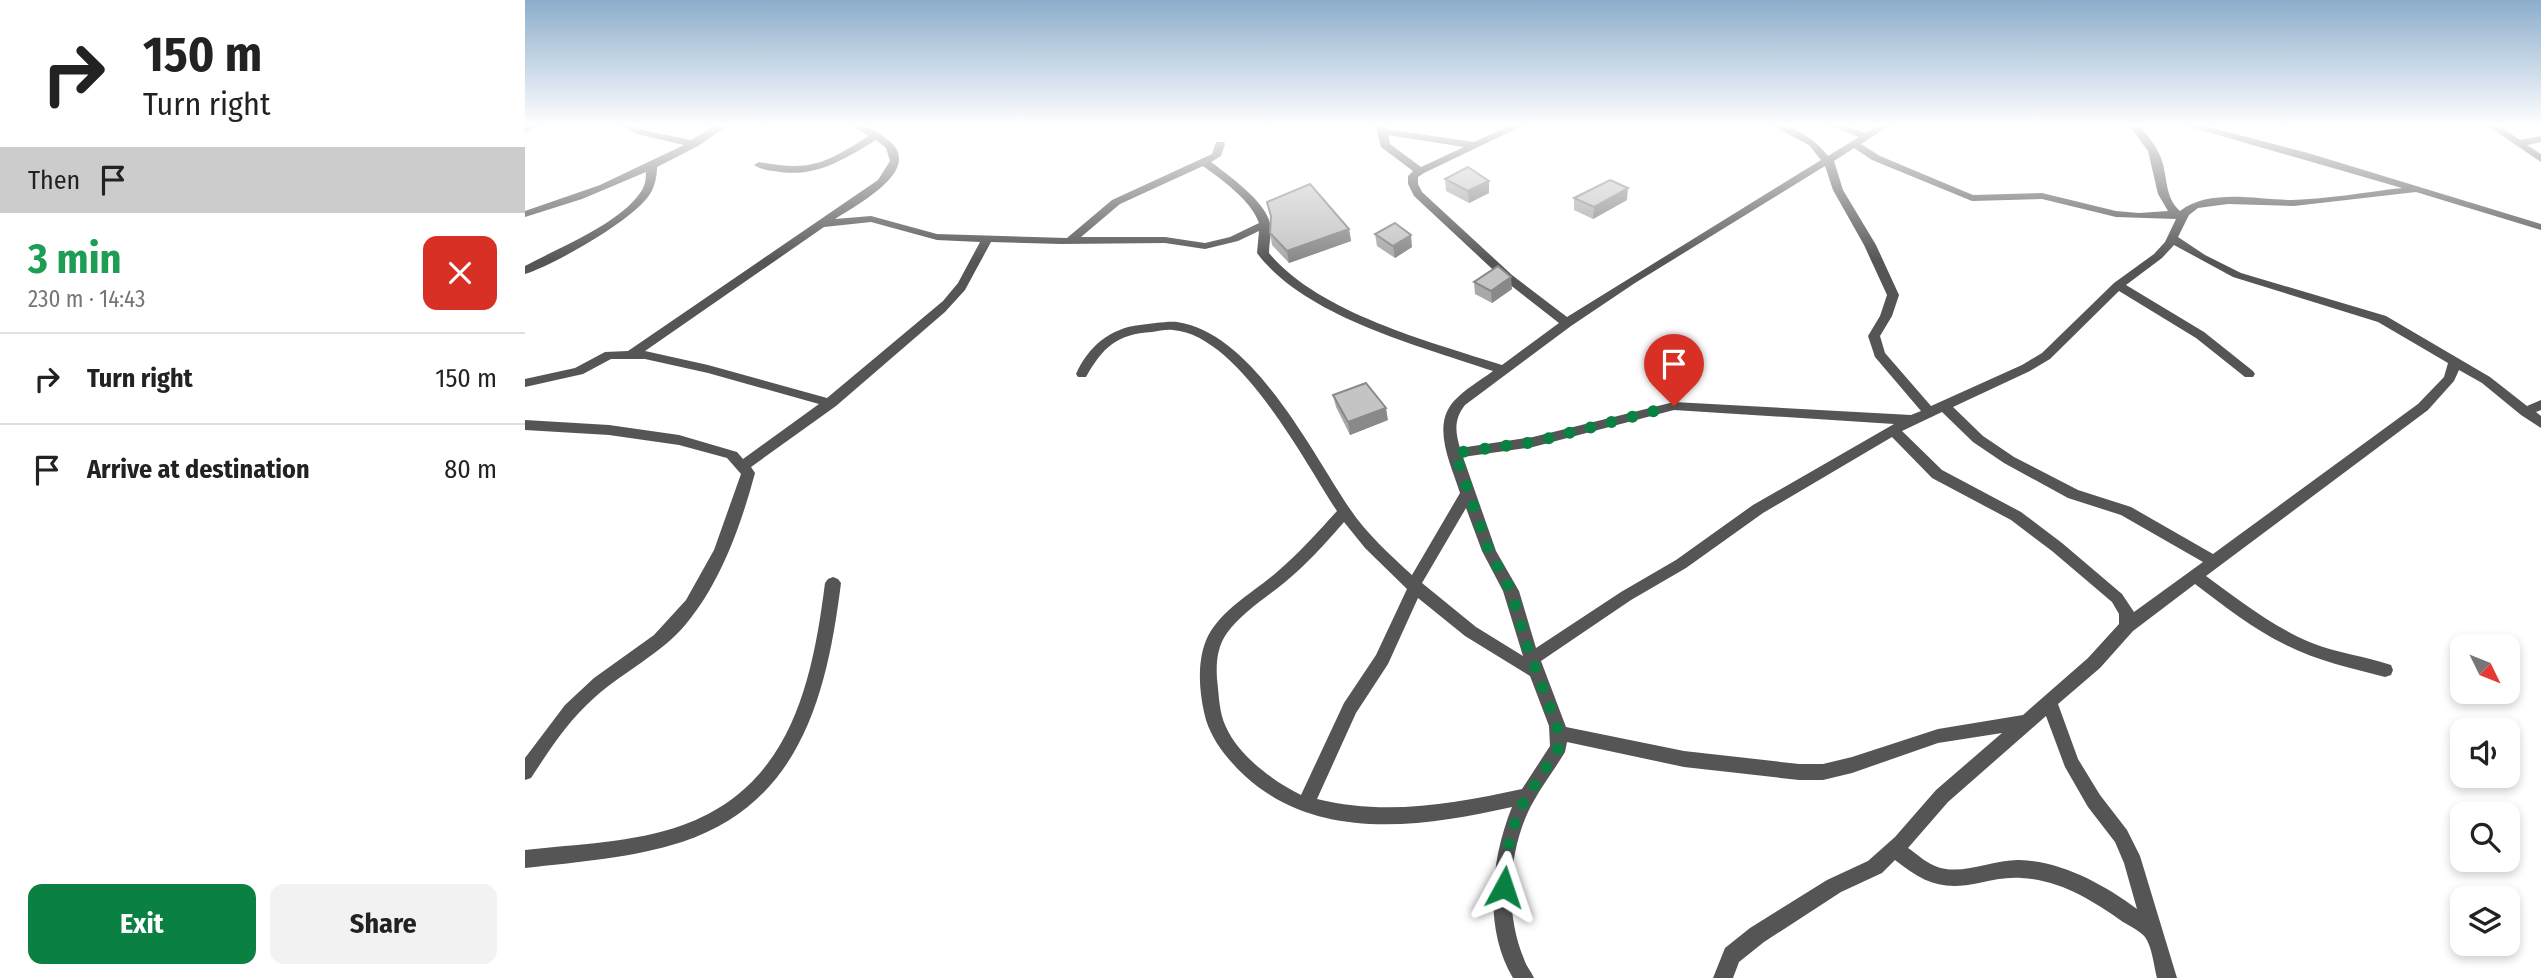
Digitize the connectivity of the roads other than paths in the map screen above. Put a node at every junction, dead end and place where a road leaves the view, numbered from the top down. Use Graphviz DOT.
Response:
graph roads {
  1 [pos="648,170"];
  2 [pos="652,170"];
  3 [pos="786,170"];
  4 [pos="818,170"];
  5 [pos="894,170"];
  6 [pos="1190,170"];
  7 [pos="1214,170"];
  8 [pos="1423,170"];
  9 [pos="1812,170"];
  10 [pos="1831,170"];
  11 [pos="1904,170"];
  12 [pos="2157,170"];
  13 [pos="2349,170"];
  14 [pos="1420,171"];
  15 [pos="2412,190"];
  16 [pos="525,214"];
  17 [pos="2179,216"];
  18 [pos="821,224"];
  19 [pos="1265,225"];
  20 [pos="2541,227"];
  21 [pos="989,238"];
  22 [pos="2172,238"];
  23 [pos="1070,241"];
  24 [pos="525,271"];
  25 [pos="2118,285"];
  26 [pos="1567,323"];
  27 [pos="631,355"];
  28 [pos="2455,361"];
  29 [pos="1503,370"];
  30 [pos="1082,374"];
  31 [pos="2249,374"];
  32 [pos="525,383"];
  33 [pos="831,403"];
  34 [pos="2541,404"];
  35 [pos="1943,405"];
  36 [pos="1929,412"];
  37 [pos="2526,412"];
  38 [pos="1913,420"];
  39 [pos="2541,424"];
  40 [pos="525,425"];
  41 [pos="1893,430"];
  42 [pos="1455,453"];
  43 [pos="743,466"];
  44 [pos="1467,494"];
  45 [pos="1344,512"];
  46 [pos="2213,561"];
  47 [pos="2193,575"];
  48 [pos="833,583"];
  49 [pos="1415,585"];
  50 [pos="2127,625"];
  51 [pos="1535,665"];
  52 [pos="2385,670"];
  53 [pos="2049,702"];
  54 [pos="2025,722"];
  55 [pos="1558,733"];
  56 [pos="525,772"];
  57 [pos="1527,796"];
  58 [pos="1305,805"];
  59 [pos="1895,849"];
  60 [pos="525,859"];
  61 [pos="2155,933"];
  62 [pos="1524,978"];
  63 [pos="1723,978"];
  64 [pos="2167,978"];
  1 -- 16 [label="street"];
  2 -- 24 [label="street"];
  3 -- 4 [label="street"];
  5 -- 18 [label="street"];
  6 -- 23 [label="street"];
  7 -- 19 [label="street"];
  8 -- 14 [label="street"];
  9 -- 26 [label="street"];
  10 -- 36 [label="street"];
  11 -- 17 [label="street"];
  12 -- 17 [label="street"];
  13 -- 15 [label="street"];
  14 -- 26 [label="street"];
  15 -- 17 [label="street"];
  15 -- 20 [label="street"];
  17 -- 22 [label="street"];
  18 -- 21 [label="street"];
  18 -- 27 [label="street"];
  19 -- 23 [label="street"];
  19 -- 29 [label="street"];
  21 -- 23 [label="street"];
  21 -- 33 [label="street"];
  22 -- 25 [label="street"];
  22 -- 28 [label="street"];
  25 -- 31 [label="street"];
  25 -- 35 [label="street"];
  26 -- 29 [label="street"];
  27 -- 32 [label="street"];
  27 -- 33 [label="street"];
  28 -- 37 [label="street"];
  28 -- 46 [label="street"];
  29 -- 42 [label="street"];
  30 -- 45 [label="street"];
  33 -- 43 [label="street"];
  34 -- 37 [label="street"];
  35 -- 36 [label="street"];
  35 -- 46 [label="street"];
  36 -- 38 [label="street"];
  37 -- 39 [label="street"];
  38 -- 41 [label="street"];
  38 -- 42 [label="street"];
  40 -- 43 [label="street"];
  41 -- 50 [label="street"];
  41 -- 51 [label="street"];
  42 -- 44 [label="street"];
  43 -- 56 [label="street"];
  44 -- 49 [label="street"];
  44 -- 51 [label="street"];
  45 -- 49 [label="street"];
  45 -- 58 [label="street"];
  46 -- 47 [label="street"];
  47 -- 50 [label="street"];
  47 -- 52 [label="street"];
  48 -- 60 [label="street"];
  49 -- 51 [label="street"];
  49 -- 58 [label="street"];
  50 -- 53 [label="street"];
  51 -- 55 [label="street"];
  53 -- 54 [label="street"];
  53 -- 61 [label="street"];
  54 -- 55 [label="street"];
  54 -- 59 [label="street"];
  55 -- 57 [label="street"];
  57 -- 58 [label="street"];
  57 -- 62 [label="street"];
  59 -- 61 [label="street"];
  59 -- 63 [label="street"];
  61 -- 64 [label="street"];
}
